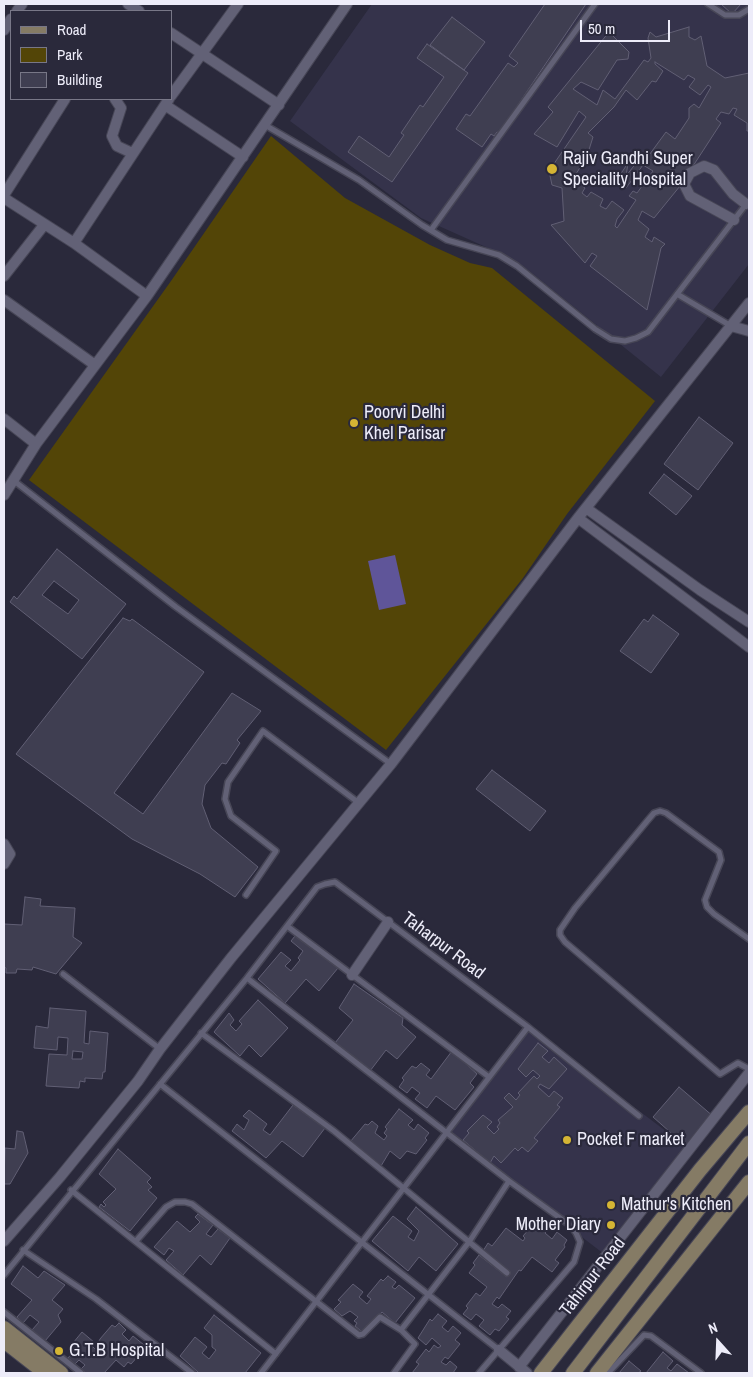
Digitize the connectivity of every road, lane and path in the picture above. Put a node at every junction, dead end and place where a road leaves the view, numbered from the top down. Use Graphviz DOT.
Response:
graph roads {
  1 [pos="238,4"];
  2 [pos="347,4"];
  3 [pos="595,4"];
  4 [pos="708,4"];
  5 [pos="749,9"];
  6 [pos="172,34"];
  7 [pos="201,52"];
  8 [pos="172,94"];
  9 [pos="64,100"];
  10 [pos="116,100"];
  11 [pos="168,100"];
  12 [pos="279,105"];
  13 [pos="265,125"];
  14 [pos="132,153"];
  15 [pos="243,157"];
  16 [pos="4,196"];
  17 [pos="748,202"];
  18 [pos="734,220"];
  19 [pos="44,225"];
  20 [pos="431,230"];
  21 [pos="74,243"];
  22 [pos="4,276"];
  23 [pos="677,294"];
  24 [pos="147,296"];
  25 [pos="4,300"];
  26 [pos="749,303"];
  27 [pos="731,326"];
  28 [pos="749,331"];
  29 [pos="95,365"];
  30 [pos="4,419"];
  31 [pos="36,444"];
  32 [pos="13,480"];
  33 [pos="4,494"];
  34 [pos="586,508"];
  35 [pos="578,518"];
  36 [pos="749,622"];
  37 [pos="749,647"];
  38 [pos="391,764"];
  39 [pos="359,803"];
  40 [pos="4,844"];
  41 [pos="4,864"];
  42 [pos="246,894"];
  43 [pos="388,922"];
  44 [pos="287,926"];
  45 [pos="749,939"];
  46 [pos="63,974"];
  47 [pos="352,975"];
  48 [pos="247,978"];
  49 [pos="528,1027"];
  50 [pos="201,1034"];
  51 [pos="160,1048"];
  52 [pos="749,1069"];
  53 [pos="749,1073"];
  54 [pos="489,1077"];
  55 [pos="160,1084"];
  56 [pos="749,1112"];
  57 [pos="639,1116"];
  58 [pos="446,1133"];
  59 [pos="749,1143"];
  60 [pos="509,1181"];
  61 [pos="749,1182"];
  62 [pos="403,1189"];
  63 [pos="71,1190"];
  64 [pos="663,1218"];
  65 [pos="680,1231"];
  66 [pos="4,1241"];
  67 [pos="136,1241"];
  68 [pos="469,1242"];
  69 [pos="361,1243"];
  70 [pos="23,1250"];
  71 [pos="507,1273"];
  72 [pos="4,1275"];
  73 [pos="427,1294"];
  74 [pos="317,1301"];
  75 [pos="4,1312"];
  76 [pos="4,1328"];
  77 [pos="401,1330"];
  78 [pos="4,1341"];
  79 [pos="499,1350"];
  80 [pos="276,1354"];
  81 [pos="583,1361"];
  82 [pos="523,1370"];
  83 [pos="45,1373"];
  84 [pos="61,1373"];
  85 [pos="81,1373"];
  86 [pos="192,1373"];
  87 [pos="261,1373"];
  88 [pos="394,1373"];
  89 [pos="479,1373"];
  90 [pos="541,1373"];
  91 [pos="573,1373"];
  92 [pos="601,1373"];
  93 [pos="701,1373"];
  1 -- 7 [label="street"];
  2 -- 12 [label="street"];
  3 -- 20 [label="lane"];
  4 -- 5 [label="lane"];
  6 -- 7 [label="street"];
  7 -- 8 [label="street"];
  7 -- 12 [label="street"];
  9 -- 16 [label="street"];
  10 -- 14 [label="street"];
  11 -- 14 [label="street"];
  11 -- 15 [label="street"];
  12 -- 13 [label="street"];
  13 -- 15 [label="street"];
  13 -- 20 [label="lane"];
  14 -- 21 [label="street"];
  15 -- 24 [label="street"];
  16 -- 19 [label="street"];
  17 -- 18 [label="lane"];
  17 -- 18 [label="street"];
  18 -- 23 [label="lane"];
  19 -- 21 [label="street"];
  19 -- 22 [label="street"];
  20 -- 23 [label="lane"];
  21 -- 24 [label="street"];
  23 -- 27 [label="lane"];
  24 -- 29 [label="street"];
  25 -- 29 [label="street"];
  26 -- 27 [label="street"];
  27 -- 28 [label="street"];
  27 -- 34 [label="street"];
  29 -- 31 [label="street"];
  30 -- 31 [label="street"];
  31 -- 32 [label="street"];
  32 -- 33 [label="street"];
  32 -- 38 [label="lane"];
  34 -- 35 [label="street"];
  34 -- 36 [label="street"];
  35 -- 37 [label="street"];
  35 -- 38 [label="street"];
  38 -- 39 [label="street"];
  39 -- 42 [label="lane"];
  39 -- 51 [label="street"];
  40 -- 41 [label="street"];
  43 -- 44 [label="lane, Taharpur Road"];
  43 -- 47 [label="street"];
  43 -- 49 [label="lane, Taharpur Road"];
  44 -- 47 [label="lane"];
  44 -- 48 [label="lane, Taharpur Road"];
  45 -- 52 [label="lane"];
  46 -- 51 [label="lane"];
  47 -- 54 [label="lane"];
  48 -- 50 [label="lane, Taharpur Road"];
  48 -- 58 [label="lane"];
  49 -- 54 [label="lane"];
  49 -- 57 [label="lane, Taharpur Road"];
  50 -- 55 [label="lane, Taharpur Road"];
  50 -- 62 [label="lane"];
  51 -- 66 [label="street"];
  53 -- 82 [label="street"];
  54 -- 58 [label="lane"];
  55 -- 63 [label="lane, Taharpur Road"];
  55 -- 69 [label="lane"];
  56 -- 64 [label="main road, Tahirpur Road"];
  58 -- 60 [label="lane"];
  58 -- 62 [label="lane"];
  59 -- 65 [label="main road"];
  60 -- 68 [label="lane"];
  60 -- 79 [label="lane"];
  61 -- 92 [label="main road"];
  62 -- 68 [label="lane"];
  62 -- 69 [label="lane"];
  63 -- 67 [label="lane"];
  63 -- 70 [label="lane"];
  64 -- 65 [label="main road"];
  64 -- 90 [label="main road, Tahirpur Road"];
  65 -- 81 [label="main road"];
  67 -- 74 [label="lane"];
  67 -- 80 [label="lane"];
  68 -- 71 [label="lane"];
  68 -- 73 [label="lane"];
  69 -- 73 [label="lane"];
  69 -- 74 [label="lane"];
  70 -- 72 [label="lane"];
  70 -- 86 [label="lane"];
  73 -- 77 [label="lane"];
  73 -- 79 [label="lane"];
  74 -- 77 [label="lane"];
  74 -- 80 [label="lane"];
  75 -- 85 [label="lane"];
  76 -- 84 [label="main road"];
  77 -- 88 [label="lane"];
  78 -- 83 [label="main road"];
  79 -- 82 [label="street"];
  79 -- 89 [label="lane"];
  80 -- 87 [label="lane"];
  81 -- 91 [label="main road"];
  81 -- 92 [label="main road"];
  92 -- 93 [label="lane"];
}
